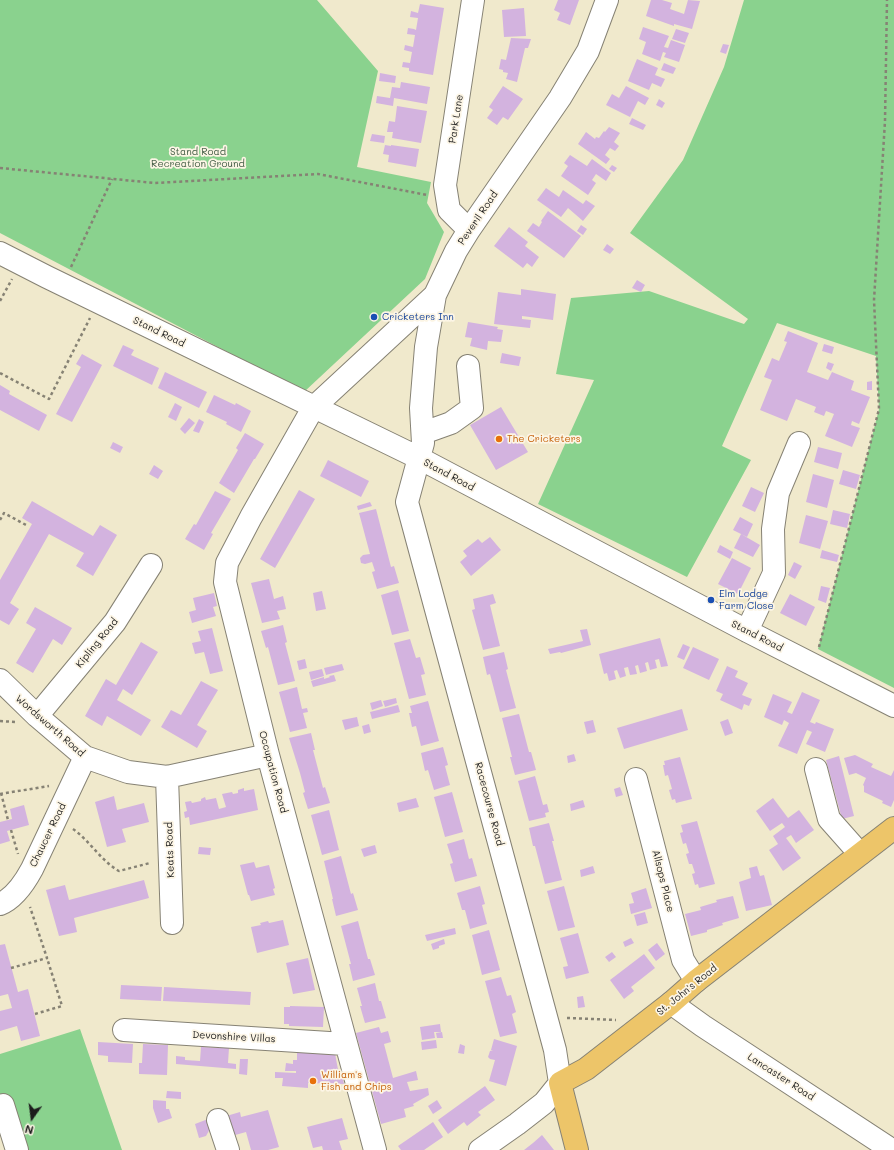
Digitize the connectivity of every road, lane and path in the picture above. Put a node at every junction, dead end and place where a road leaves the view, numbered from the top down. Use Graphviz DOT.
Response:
graph roads {
  1 [pos="473,0"];
  2 [pos="607,0"];
  3 [pos="887,0"];
  4 [pos="0,168"];
  5 [pos="112,179"];
  6 [pos="446,196"];
  7 [pos="469,230"];
  8 [pos="0,253"];
  9 [pos="63,285"];
  10 [pos="435,295"];
  11 [pos="98,302"];
  12 [pos="468,366"];
  13 [pos="0,373"];
  14 [pos="313,408"];
  15 [pos="422,433"];
  16 [pos="798,443"];
  17 [pos="419,458"];
  18 [pos="0,520"];
  19 [pos="26,525"];
  20 [pos="151,565"];
  21 [pos="747,631"];
  22 [pos="814,665"];
  23 [pos="0,680"];
  24 [pos="894,706"];
  25 [pos="37,716"];
  26 [pos="268,756"];
  27 [pos="85,757"];
  28 [pos="816,769"];
  29 [pos="168,777"];
  30 [pos="636,778"];
  31 [pos="72,786"];
  32 [pos="1,793"];
  33 [pos="8,820"];
  34 [pos="55,820"];
  35 [pos="894,828"];
  36 [pos="860,854"];
  37 [pos="170,858"];
  38 [pos="23,885"];
  39 [pos="0,904"];
  40 [pos="172,923"];
  41 [pos="47,958"];
  42 [pos="11,968"];
  43 [pos="696,981"];
  44 [pos="671,1003"];
  45 [pos="35,1014"];
  46 [pos="546,1018"];
  47 [pos="124,1030"];
  48 [pos="632,1033"];
  49 [pos="345,1044"];
  50 [pos="560,1083"];
  51 [pos="3,1105"];
  52 [pos="218,1120"];
  53 [pos="17,1150"];
  54 [pos="228,1150"];
  55 [pos="375,1150"];
  56 [pos="480,1150"];
  57 [pos="577,1150"];
  58 [pos="892,1150"];
  1 -- 6 [label="street, Park Lane"];
  2 -- 7 [label="street, Peveril Road"];
  3 -- 22 [label="path"];
  4 -- 5 [label="path"];
  5 -- 6 [label="path"];
  5 -- 9 [label="path"];
  6 -- 7 [label="street, Park Lane"];
  7 -- 10 [label="street, Peveril Road"];
  8 -- 9 [label="street, Stand Road"];
  9 -- 11 [label="street, Stand Road"];
  10 -- 14 [label="street, Occupation Road"];
  10 -- 15 [label="street, Peveril Road"];
  11 -- 13 [label="path"];
  11 -- 14 [label="street, Stand Road"];
  12 -- 15 [label="street"];
  14 -- 17 [label="street, Stand Road"];
  14 -- 26 [label="street, Occupation Road"];
  15 -- 17 [label="street, Peveril Road"];
  16 -- 21 [label="street"];
  17 -- 21 [label="street, Stand Road"];
  17 -- 46 [label="street, Racecourse Road"];
  18 -- 19 [label="path"];
  20 -- 25 [label="street, Kipling Road"];
  21 -- 22 [label="street, Stand Road"];
  22 -- 24 [label="street, Stand Road"];
  23 -- 25 [label="street, Wordsworth Road"];
  25 -- 27 [label="street, Wordsworth Road"];
  26 -- 29 [label="street, Wordsworth Road"];
  26 -- 49 [label="street, Occupation Road"];
  27 -- 29 [label="street, Wordsworth Road"];
  27 -- 31 [label="street, Chaucer Road"];
  28 -- 36 [label="street"];
  29 -- 37 [label="street, Keats Road"];
  30 -- 43 [label="street, Allsops Place"];
  31 -- 32 [label="path"];
  31 -- 34 [label="street, Chaucer Road"];
  32 -- 33 [label="path"];
  34 -- 37 [label="path"];
  34 -- 38 [label="street, Chaucer Road"];
  35 -- 36 [label="main road, St. John's Road"];
  36 -- 43 [label="main road, St. John's Road"];
  37 -- 40 [label="street, Keats Road"];
  38 -- 39 [label="street, Chaucer Road"];
  38 -- 41 [label="path"];
  41 -- 42 [label="path"];
  41 -- 45 [label="path"];
  43 -- 44 [label="main road, St. John's Road"];
  44 -- 48 [label="main road, St. John's Road"];
  44 -- 58 [label="street, Lancaster Road"];
  46 -- 48 [label="path"];
  46 -- 50 [label="street, Racecourse Road"];
  47 -- 49 [label="street, Devonshire Villas"];
  48 -- 50 [label="main road, St. John's Road"];
  49 -- 55 [label="street, Occupation Road"];
  50 -- 56 [label="street, St. John's Road"];
  50 -- 57 [label="main road, Racecourse Road"];
  51 -- 53 [label="street"];
  52 -- 54 [label="street"];
}
